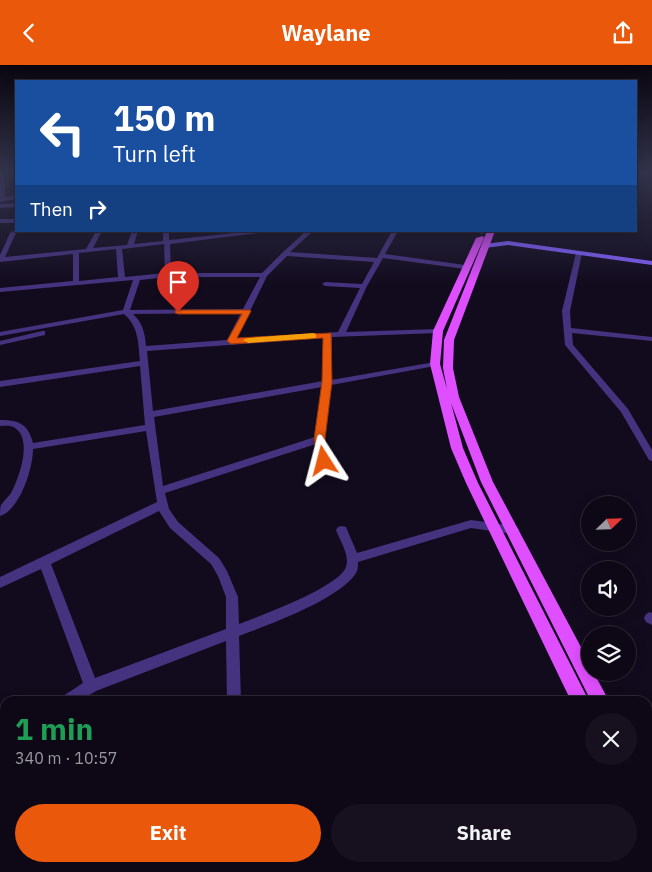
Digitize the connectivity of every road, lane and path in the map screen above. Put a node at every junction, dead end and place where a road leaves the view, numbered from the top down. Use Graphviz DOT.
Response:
graph roads {
  1 [pos="0,221"];
  2 [pos="15,221"];
  3 [pos="98,232"];
  4 [pos="135,232"];
  5 [pos="166,232"];
  6 [pos="187,232"];
  7 [pos="256,232"];
  8 [pos="309,232"];
  9 [pos="394,232"];
  10 [pos="13,233"];
  11 [pos="223,234"];
  12 [pos="484,234"];
  13 [pos="186,240"];
  14 [pos="166,242"];
  15 [pos="508,243"];
  16 [pos="130,246"];
  17 [pos="119,247"];
  18 [pos="88,251"];
  19 [pos="76,252"];
  20 [pos="579,253"];
  21 [pos="284,254"];
  22 [pos="381,258"];
  23 [pos="0,260"];
  24 [pos="652,263"];
  25 [pos="465,267"];
  26 [pos="168,275"];
  27 [pos="264,275"];
  28 [pos="137,277"];
  29 [pos="122,279"];
  30 [pos="76,283"];
  31 [pos="324,284"];
  32 [pos="364,286"];
  33 [pos="0,290"];
  34 [pos="247,311"];
  35 [pos="128,314"];
  36 [pos="567,330"];
  37 [pos="438,331"];
  38 [pos="0,334"];
  39 [pos="341,334"];
  40 [pos="328,335"];
  41 [pos="652,339"];
  42 [pos="231,341"];
  43 [pos="0,343"];
  44 [pos="144,349"];
  45 [pos="145,363"];
  46 [pos="435,364"];
  47 [pos="327,382"];
  48 [pos="0,384"];
  49 [pos="149,415"];
  50 [pos="0,423"];
  51 [pos="150,427"];
  52 [pos="320,439"];
  53 [pos="28,447"];
  54 [pos="652,458"];
  55 [pos="324,461"];
  56 [pos="159,491"];
  57 [pos="163,504"];
  58 [pos="0,512"];
  59 [pos="494,529"];
  60 [pos="342,530"];
  61 [pos="512,530"];
  62 [pos="353,559"];
  63 [pos="44,562"];
  64 [pos="0,583"];
  65 [pos="232,631"];
  66 [pos="91,686"];
  67 [pos="76,696"];
  68 [pos="234,696"];
  69 [pos="578,696"];
  70 [pos="597,696"];
  1 -- 2 [label="street"];
  3 -- 18 [label="street"];
  4 -- 16 [label="street"];
  5 -- 14 [label="street"];
  6 -- 13 [label="street"];
  7 -- 11 [label="street"];
  8 -- 21 [label="street"];
  9 -- 22 [label="street"];
  10 -- 23 [label="street"];
  11 -- 13 [label="street"];
  12 -- 15 [label="street"];
  12 -- 15 [label="street"];
  12 -- 25 [label="main road"];
  12 -- 61 [label="main road"];
  13 -- 14 [label="street"];
  14 -- 16 [label="street"];
  14 -- 26 [label="street"];
  15 -- 20 [label="street"];
  16 -- 17 [label="street"];
  17 -- 18 [label="street"];
  17 -- 29 [label="street"];
  18 -- 19 [label="street"];
  19 -- 23 [label="street"];
  19 -- 30 [label="street"];
  20 -- 24 [label="street"];
  20 -- 36 [label="street"];
  21 -- 22 [label="street"];
  21 -- 27 [label="street"];
  22 -- 25 [label="street"];
  22 -- 32 [label="street"];
  25 -- 37 [label="main road"];
  26 -- 27 [label="street"];
  26 -- 28 [label="street"];
  27 -- 34 [label="street"];
  28 -- 29 [label="street"];
  28 -- 35 [label="street"];
  29 -- 30 [label="street"];
  30 -- 33 [label="street"];
  31 -- 32 [label="street"];
  32 -- 39 [label="street"];
  34 -- 35 [label="street"];
  34 -- 42 [label="street"];
  35 -- 38 [label="street"];
  35 -- 43 [label="street"];
  35 -- 44 [label="street"];
  36 -- 41 [label="street"];
  36 -- 54 [label="street"];
  37 -- 39 [label="street"];
  37 -- 46 [label="main road"];
  39 -- 40 [label="street"];
  40 -- 42 [label="street"];
  40 -- 47 [label="street"];
  42 -- 44 [label="street"];
  44 -- 45 [label="street"];
  45 -- 48 [label="street"];
  45 -- 49 [label="street"];
  46 -- 47 [label="street"];
  46 -- 59 [label="main road"];
  47 -- 49 [label="street"];
  47 -- 52 [label="street"];
  49 -- 51 [label="street"];
  50 -- 53 [label="street"];
  51 -- 53 [label="street"];
  51 -- 56 [label="street"];
  52 -- 55 [label="street"];
  52 -- 56 [label="street"];
  53 -- 58 [label="street"];
  56 -- 57 [label="street"];
  57 -- 63 [label="street"];
  57 -- 65 [label="street"];
  59 -- 61 [label="street"];
  59 -- 62 [label="street"];
  59 -- 69 [label="main road"];
  60 -- 62 [label="street"];
  61 -- 70 [label="main road"];
  62 -- 65 [label="street"];
  63 -- 64 [label="street"];
  63 -- 66 [label="street"];
  65 -- 66 [label="street"];
  65 -- 68 [label="street"];
  66 -- 67 [label="street"];
}
